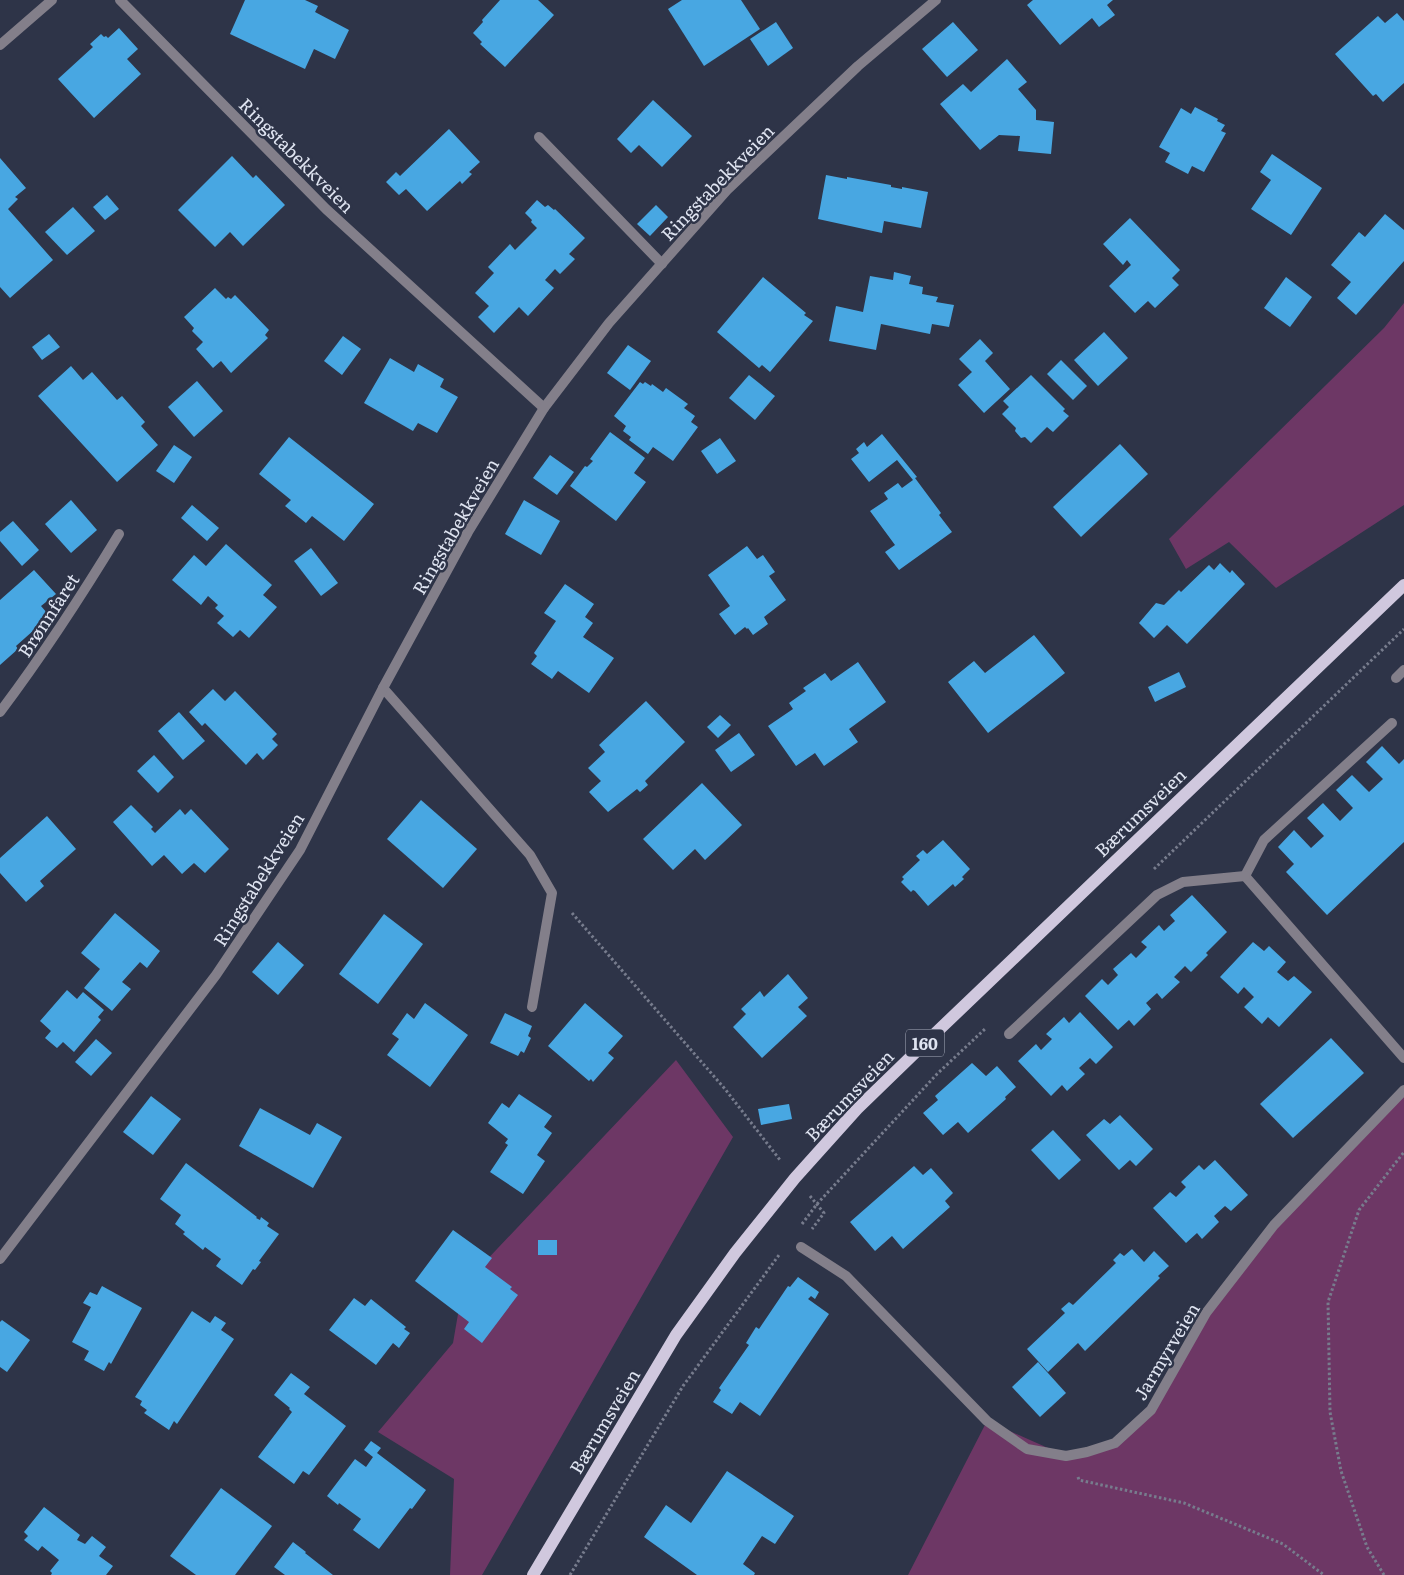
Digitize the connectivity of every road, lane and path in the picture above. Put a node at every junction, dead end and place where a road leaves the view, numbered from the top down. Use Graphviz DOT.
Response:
graph roads {
  1 [pos="52,0"];
  2 [pos="120,0"];
  3 [pos="936,0"];
  4 [pos="0,45"];
  5 [pos="540,137"];
  6 [pos="662,264"];
  7 [pos="544,408"];
  8 [pos="119,534"];
  9 [pos="1404,584"];
  10 [pos="1404,629"];
  11 [pos="1404,670"];
  12 [pos="1396,678"];
  13 [pos="383,688"];
  14 [pos="0,712"];
  15 [pos="1392,723"];
  16 [pos="1150,873"];
  17 [pos="1245,876"];
  18 [pos="587,929"];
  19 [pos="532,1007"];
  20 [pos="987,1027"];
  21 [pos="1009,1034"];
  22 [pos="1404,1058"];
  23 [pos="1404,1090"];
  24 [pos="1404,1152"];
  25 [pos="784,1165"];
  26 [pos="807,1194"];
  27 [pos="817,1204"];
  28 [pos="801,1225"];
  29 [pos="805,1250"];
  30 [pos="779,1255"];
  31 [pos="0,1260"];
  32 [pos="1066,1456"];
  33 [pos="533,1575"];
  34 [pos="570,1575"];
  35 [pos="1324,1575"];
  36 [pos="1384,1575"];
  1 -- 4 [label="street"];
  2 -- 7 [label="street, Ringstabekkveien"];
  3 -- 6 [label="street, Ringstabekkveien"];
  5 -- 6 [label="street"];
  6 -- 7 [label="street, Ringstabekkveien"];
  7 -- 13 [label="street, Ringstabekkveien"];
  8 -- 14 [label="street, Brønnfaret"];
  9 -- 33 [label="main road, Bærumsveien / 160"];
  10 -- 16 [label="path"];
  11 -- 12 [label="street"];
  13 -- 19 [label="street"];
  13 -- 31 [label="street, Ringstabekkveien"];
  15 -- 17 [label="street"];
  17 -- 21 [label="street"];
  17 -- 22 [label="street"];
  18 -- 25 [label="path"];
  20 -- 27 [label="path"];
  23 -- 32 [label="street, Jarmyrveien"];
  24 -- 36 [label="path"];
  26 -- 27 [label="path"];
  27 -- 28 [label="path"];
  27 -- 29 [label="path"];
  29 -- 32 [label="street, Jarmyrveien"];
  30 -- 34 [label="path"];
  32 -- 35 [label="path"];
}
